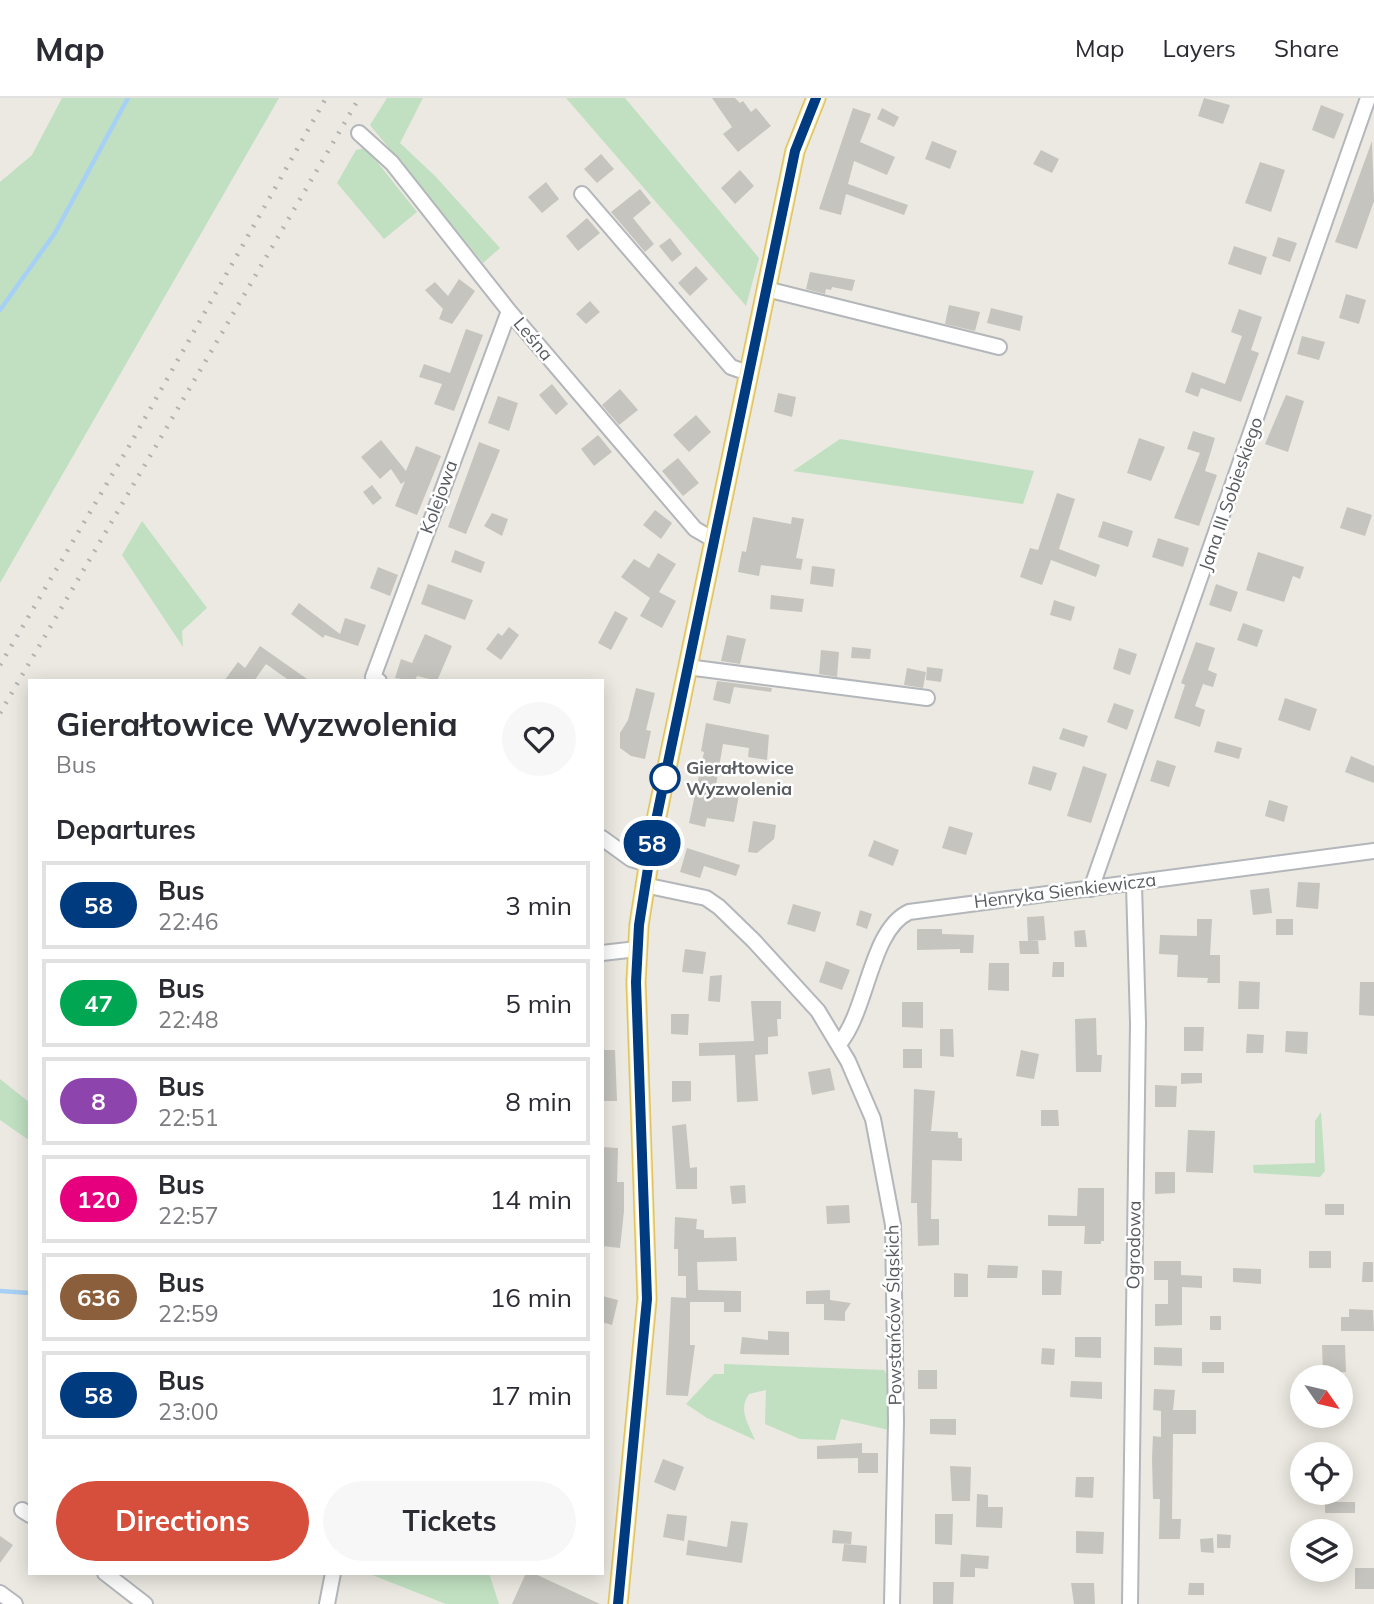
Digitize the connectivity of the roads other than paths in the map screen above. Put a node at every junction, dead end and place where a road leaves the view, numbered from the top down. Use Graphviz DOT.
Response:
graph roads {
  1 [pos="816,98"];
  2 [pos="1368,98"];
  3 [pos="359,132"];
  4 [pos="582,194"];
  5 [pos="766,289"];
  6 [pos="509,311"];
  7 [pos="999,347"];
  8 [pos="748,373"];
  9 [pos="713,540"];
  10 [pos="687,667"];
  11 [pos="376,679"];
  12 [pos="927,698"];
  13 [pos="604,839"];
  14 [pos="1374,851"];
  15 [pos="648,864"];
  16 [pos="644,885"];
  17 [pos="1135,885"];
  18 [pos="1091,889"];
  19 [pos="637,949"];
  20 [pos="604,953"];
  21 [pos="839,1044"];
  22 [pos="108,1575"];
  23 [pos="333,1575"];
  24 [pos="0,1593"];
  25 [pos="15,1604"];
  26 [pos="145,1604"];
  27 [pos="327,1604"];
  28 [pos="618,1604"];
  29 [pos="892,1604"];
  30 [pos="1130,1604"];
  1 -- 5 [label="main road"];
  2 -- 18 [label="street, Jana III Sobieskiego"];
  3 -- 6 [label="street, Leśna"];
  4 -- 8 [label="street"];
  5 -- 7 [label="street"];
  5 -- 8 [label="main road"];
  6 -- 9 [label="street, Leśna"];
  6 -- 11 [label="street, Kolejowa"];
  8 -- 9 [label="main road"];
  9 -- 10 [label="main road"];
  10 -- 12 [label="street"];
  10 -- 15 [label="main road"];
  13 -- 15 [label="street"];
  14 -- 17 [label="street, Henryka Sienkiewicza"];
  15 -- 16 [label="main road"];
  16 -- 19 [label="main road"];
  16 -- 21 [label="street, Powstańców Śląskich"];
  17 -- 18 [label="street, Henryka Sienkiewicza"];
  17 -- 30 [label="street, Ogrodowa"];
  18 -- 21 [label="street, Henryka Sienkiewicza"];
  19 -- 20 [label="street"];
  19 -- 28 [label="main road"];
  21 -- 29 [label="street, Powstańców Śląskich"];
  22 -- 26 [label="street"];
  23 -- 27 [label="street"];
  24 -- 25 [label="street"];
}
